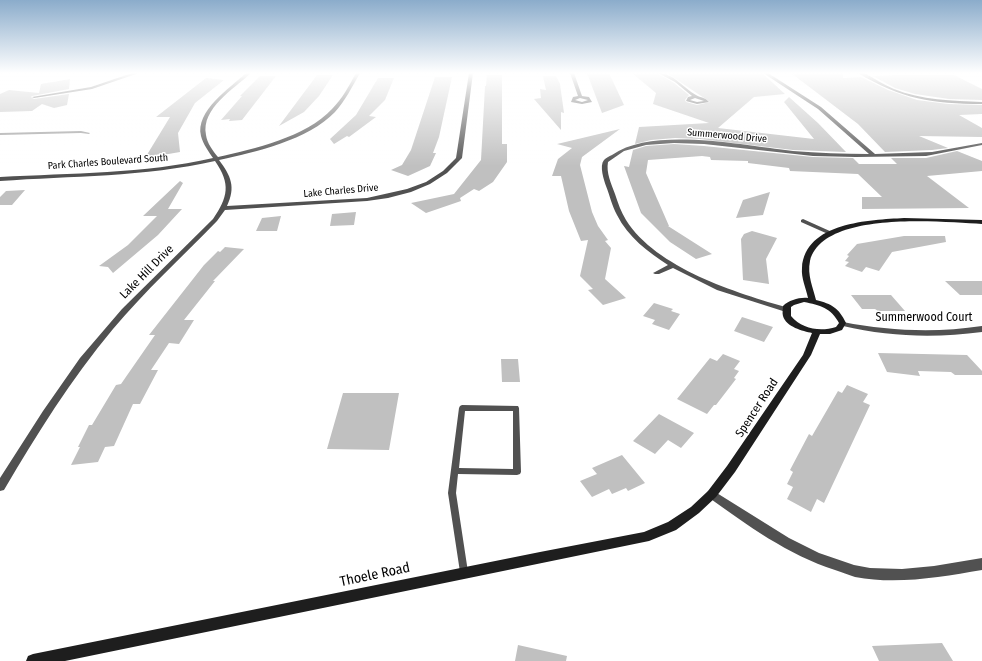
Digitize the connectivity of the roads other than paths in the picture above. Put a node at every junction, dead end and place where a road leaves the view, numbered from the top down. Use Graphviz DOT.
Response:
graph roads {
  1 [pos="216,104"];
  2 [pos="339,104"];
  3 [pos="467,104"];
  4 [pos="813,104"];
  5 [pos="982,144"];
  6 [pos="873,155"];
  7 [pos="217,159"];
  8 [pos="0,179"];
  9 [pos="222,208"];
  10 [pos="803,221"];
  11 [pos="982,222"];
  12 [pos="830,233"];
  13 [pos="674,265"];
  14 [pos="657,273"];
  15 [pos="812,301"];
  16 [pos="786,310"];
  17 [pos="843,324"];
  18 [pos="982,329"];
  19 [pos="817,332"];
  20 [pos="455,471"];
  21 [pos="0,487"];
  22 [pos="712,494"];
  23 [pos="982,564"];
  24 [pos="464,572"];
  25 [pos="33,661"];
  1 -- 7 [label="street, Lake Hill Drive"];
  2 -- 7 [label="street, Park Charles Boulevard South"];
  3 -- 9 [label="street, Lake Charles Drive"];
  4 -- 6 [label="street"];
  5 -- 6 [label="street, Summerwood Drive"];
  6 -- 13 [label="street, Summerwood Drive"];
  7 -- 8 [label="street, Park Charles Boulevard South"];
  7 -- 9 [label="street, Lake Hill Drive"];
  9 -- 21 [label="street, Lake Hill Drive"];
  10 -- 12 [label="street"];
  11 -- 12 [label="main road"];
  12 -- 15 [label="main road"];
  13 -- 14 [label="street"];
  13 -- 16 [label="street, Summerwood Drive"];
  15 -- 16 [label="main road"];
  15 -- 17 [label="main road"];
  16 -- 19 [label="main road"];
  17 -- 18 [label="street, Summerwood Court"];
  17 -- 19 [label="main road"];
  19 -- 22 [label="main road, Spencer Road"];
  20 -- 20 [label="lane"];
  20 -- 24 [label="lane"];
  22 -- 23 [label="street"];
  22 -- 24 [label="main road, Thoele Road"];
  24 -- 25 [label="main road, Thoele Road"];
}
